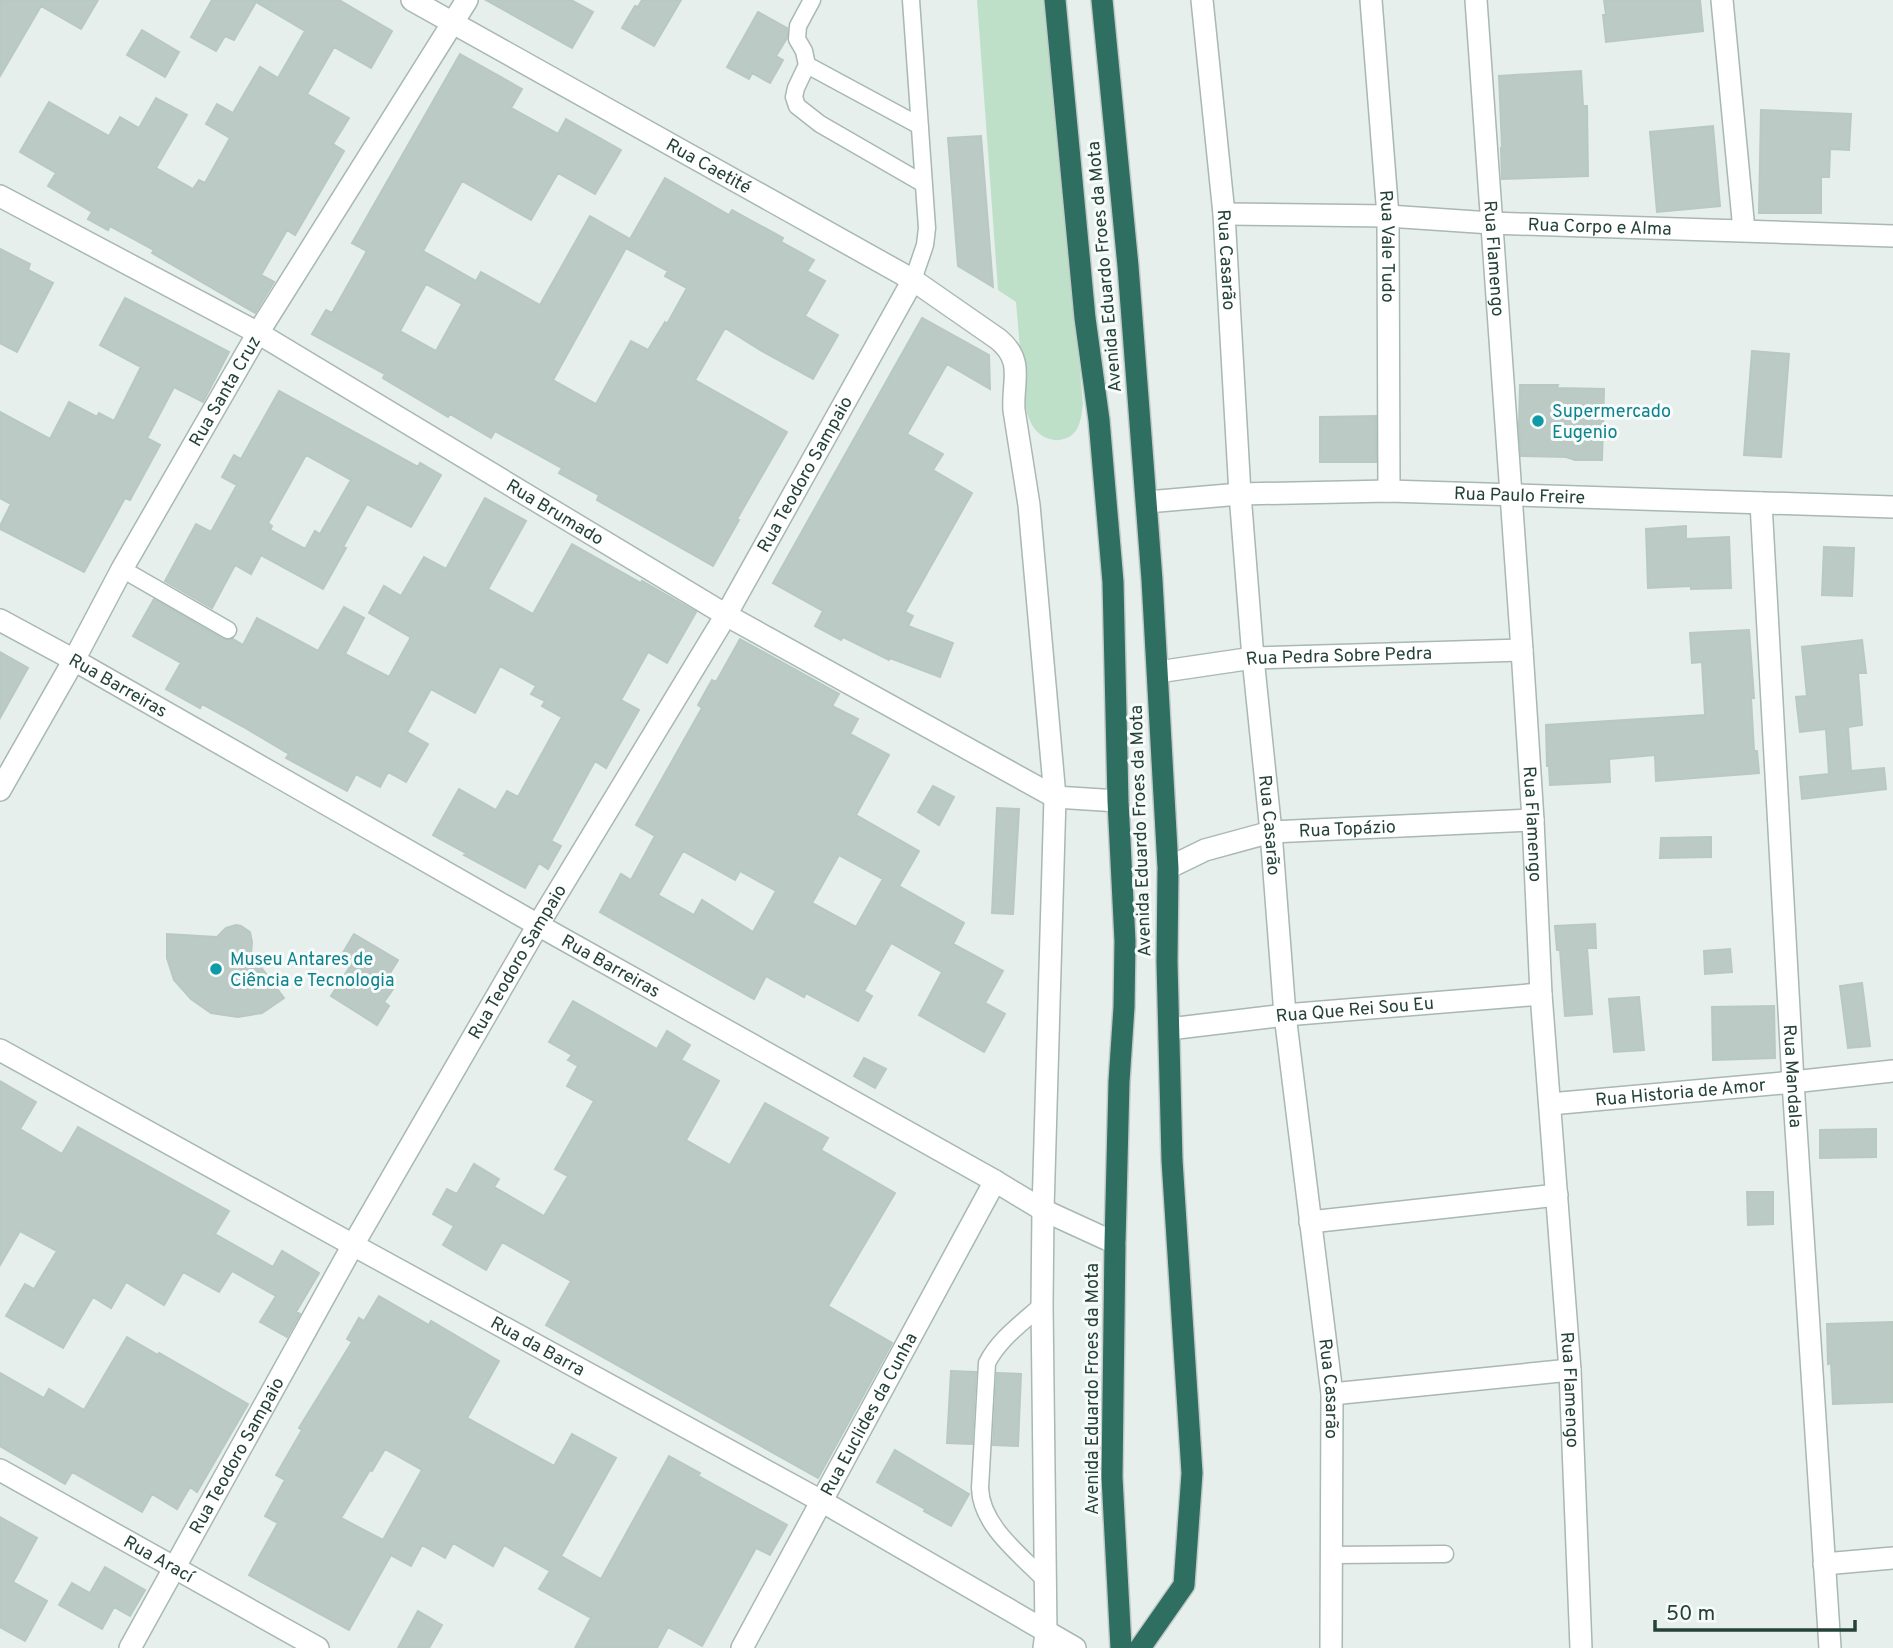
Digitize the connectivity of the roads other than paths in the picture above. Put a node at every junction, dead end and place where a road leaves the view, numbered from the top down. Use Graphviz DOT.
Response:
graph roads {
  1 [pos="412,0"];
  2 [pos="467,0"];
  3 [pos="812,0"];
  4 [pos="911,0"];
  5 [pos="1055,0"];
  6 [pos="1102,0"];
  7 [pos="1202,0"];
  8 [pos="1371,0"];
  9 [pos="1476,0"];
  10 [pos="1722,0"];
  11 [pos="453,23"];
  12 [pos="807,65"];
  13 [pos="920,126"];
  14 [pos="924,184"];
  15 [pos="0,196"];
  16 [pos="1224,214"];
  17 [pos="1388,216"];
  18 [pos="1491,223"];
  19 [pos="1744,230"];
  20 [pos="1893,236"];
  21 [pos="913,280"];
  22 [pos="258,333"];
  23 [pos="1389,491"];
  24 [pos="1240,494"];
  25 [pos="1511,494"];
  26 [pos="1147,502"];
  27 [pos="1761,503"];
  28 [pos="1893,507"];
  29 [pos="122,569"];
  30 [pos="726,614"];
  31 [pos="0,620"];
  32 [pos="228,630"];
  33 [pos="1522,650"];
  34 [pos="1253,657"];
  35 [pos="74,660"];
  36 [pos="1158,672"];
  37 [pos="0,790"];
  38 [pos="1055,797"];
  39 [pos="1118,801"];
  40 [pos="1533,820"];
  41 [pos="1271,832"];
  42 [pos="1168,868"];
  43 [pos="538,925"];
  44 [pos="1541,994"];
  45 [pos="1285,1015"];
  46 [pos="1169,1029"];
  47 [pos="0,1050"];
  48 [pos="1893,1071"];
  49 [pos="1793,1082"];
  50 [pos="1550,1104"];
  51 [pos="995,1181"];
  52 [pos="1558,1195"];
  53 [pos="1043,1210"];
  54 [pos="1310,1222"];
  55 [pos="1115,1243"];
  56 [pos="353,1245"];
  57 [pos="1042,1305"];
  58 [pos="1570,1370"];
  59 [pos="1332,1394"];
  60 [pos="0,1470"];
  61 [pos="823,1502"];
  62 [pos="1444,1554"];
  63 [pos="1333,1555"];
  64 [pos="1893,1558"];
  65 [pos="1824,1564"];
  66 [pos="176,1569"];
  67 [pos="1045,1580"];
  68 [pos="1045,1640"];
  69 [pos="130,1648"];
  70 [pos="318,1648"];
  71 [pos="742,1648"];
  72 [pos="1075,1648"];
  73 [pos="1121,1648"];
  74 [pos="1140,1648"];
  75 [pos="1331,1648"];
  76 [pos="1581,1648"];
  77 [pos="1830,1648"];
  1 -- 11 [label="street, Rua Caetité"];
  2 -- 11 [label="street, Rua Santa Cruz"];
  3 -- 12 [label="lane"];
  4 -- 13 [label="lane"];
  5 -- 39 [label="highway, Avenida Eduardo Froes da Mota"];
  6 -- 26 [label="highway, Avenida Eduardo Froes da Mota"];
  7 -- 16 [label="street, Rua Casarão"];
  8 -- 17 [label="street, Rua Vale Tudo"];
  9 -- 18 [label="street, Rua Flamengo"];
  10 -- 19 [label="street"];
  11 -- 21 [label="street, Rua Caetité"];
  11 -- 22 [label="street, Rua Santa Cruz"];
  12 -- 13 [label="lane"];
  12 -- 14 [label="lane"];
  13 -- 14 [label="lane"];
  14 -- 21 [label="lane"];
  15 -- 22 [label="street, Rua Brumado"];
  16 -- 17 [label="street, Rua Corpo e Alma"];
  16 -- 24 [label="street, Rua Casarão"];
  17 -- 18 [label="street, Rua Corpo e Alma"];
  17 -- 23 [label="street, Rua Vale Tudo"];
  18 -- 19 [label="street, Rua Corpo e Alma"];
  18 -- 25 [label="street, Rua Flamengo"];
  19 -- 20 [label="street, Rua Corpo e Alma"];
  21 -- 30 [label="street, Rua Teodoro Sampaio"];
  21 -- 38 [label="street, Rua Caetité"];
  22 -- 29 [label="street, Rua Santa Cruz"];
  22 -- 30 [label="street, Rua Brumado"];
  23 -- 24 [label="street, Rua Paulo Freire"];
  23 -- 25 [label="street, Rua Paulo Freire"];
  24 -- 26 [label="street, Rua Paulo Freire"];
  24 -- 34 [label="street, Rua Casarão"];
  25 -- 27 [label="street, Rua Paulo Freire"];
  25 -- 33 [label="street, Rua Flamengo"];
  26 -- 36 [label="highway, Avenida Eduardo Froes da Mota"];
  27 -- 28 [label="street, Rua Paulo Freire"];
  27 -- 49 [label="street, Rua Mandala"];
  29 -- 32 [label="lane"];
  29 -- 35 [label="street, Rua Santa Cruz"];
  30 -- 38 [label="street, Rua Brumado"];
  30 -- 43 [label="street, Rua Teodoro Sampaio"];
  31 -- 35 [label="street, Rua Barreiras"];
  33 -- 34 [label="street, Rua Pedra Sobre Pedra"];
  33 -- 40 [label="street, Rua Flamengo"];
  34 -- 36 [label="street, Rua Pedra Sobre Pedra"];
  34 -- 41 [label="street, Rua Casarão"];
  35 -- 37 [label="street, Rua Santa Cruz"];
  35 -- 43 [label="street, Rua Barreiras"];
  36 -- 42 [label="highway, Avenida Eduardo Froes da Mota"];
  38 -- 39 [label="street, Rua Brumado"];
  38 -- 53 [label="street"];
  39 -- 55 [label="highway, Avenida Eduardo Froes da Mota"];
  40 -- 41 [label="street, Rua Topázio"];
  40 -- 44 [label="street, Rua Flamengo"];
  41 -- 42 [label="street, Rua Topázio"];
  41 -- 45 [label="street, Rua Casarão"];
  42 -- 46 [label="highway, Avenida Eduardo Froes da Mota"];
  43 -- 51 [label="street, Rua Barreiras"];
  43 -- 56 [label="street, Rua Teodoro Sampaio"];
  44 -- 45 [label="street, Rua Que Rei Sou Eu"];
  44 -- 50 [label="street, Rua Flamengo"];
  45 -- 46 [label="street, Rua Que Rei Sou Eu"];
  45 -- 54 [label="street, Rua Casarão"];
  46 -- 74 [label="highway, Avenida Eduardo Froes da Mota"];
  47 -- 56 [label="street, Rua da Barra"];
  48 -- 49 [label="street, Rua Historia de Amor"];
  49 -- 50 [label="street, Rua Historia de Amor"];
  49 -- 65 [label="street, Rua Mandala"];
  50 -- 52 [label="street, Rua Flamengo"];
  51 -- 53 [label="street, Rua Barreiras"];
  51 -- 61 [label="street, Rua Euclides da Cunha"];
  52 -- 54 [label="street"];
  52 -- 58 [label="street, Rua Flamengo"];
  53 -- 55 [label="street, Rua Barreiras"];
  53 -- 57 [label="street"];
  54 -- 59 [label="street, Rua Casarão"];
  55 -- 73 [label="highway, Avenida Eduardo Froes da Mota"];
  56 -- 61 [label="street, Rua da Barra"];
  56 -- 66 [label="street, Rua Teodoro Sampaio"];
  57 -- 67 [label="street"];
  57 -- 67 [label="lane"];
  58 -- 59 [label="street"];
  58 -- 76 [label="street, Rua Flamengo"];
  59 -- 63 [label="street, Rua Casarão"];
  60 -- 66 [label="street, Rua Arací"];
  61 -- 68 [label="street, Rua da Barra"];
  61 -- 71 [label="street, Rua Euclides da Cunha"];
  62 -- 63 [label="lane"];
  63 -- 75 [label="street, Rua Casarão"];
  64 -- 65 [label="street"];
  65 -- 77 [label="street, Rua Mandala"];
  66 -- 69 [label="street, Rua Teodoro Sampaio"];
  66 -- 70 [label="street, Rua Arací"];
  67 -- 68 [label="street"];
  68 -- 72 [label="street, Rua da Barra"];
}
